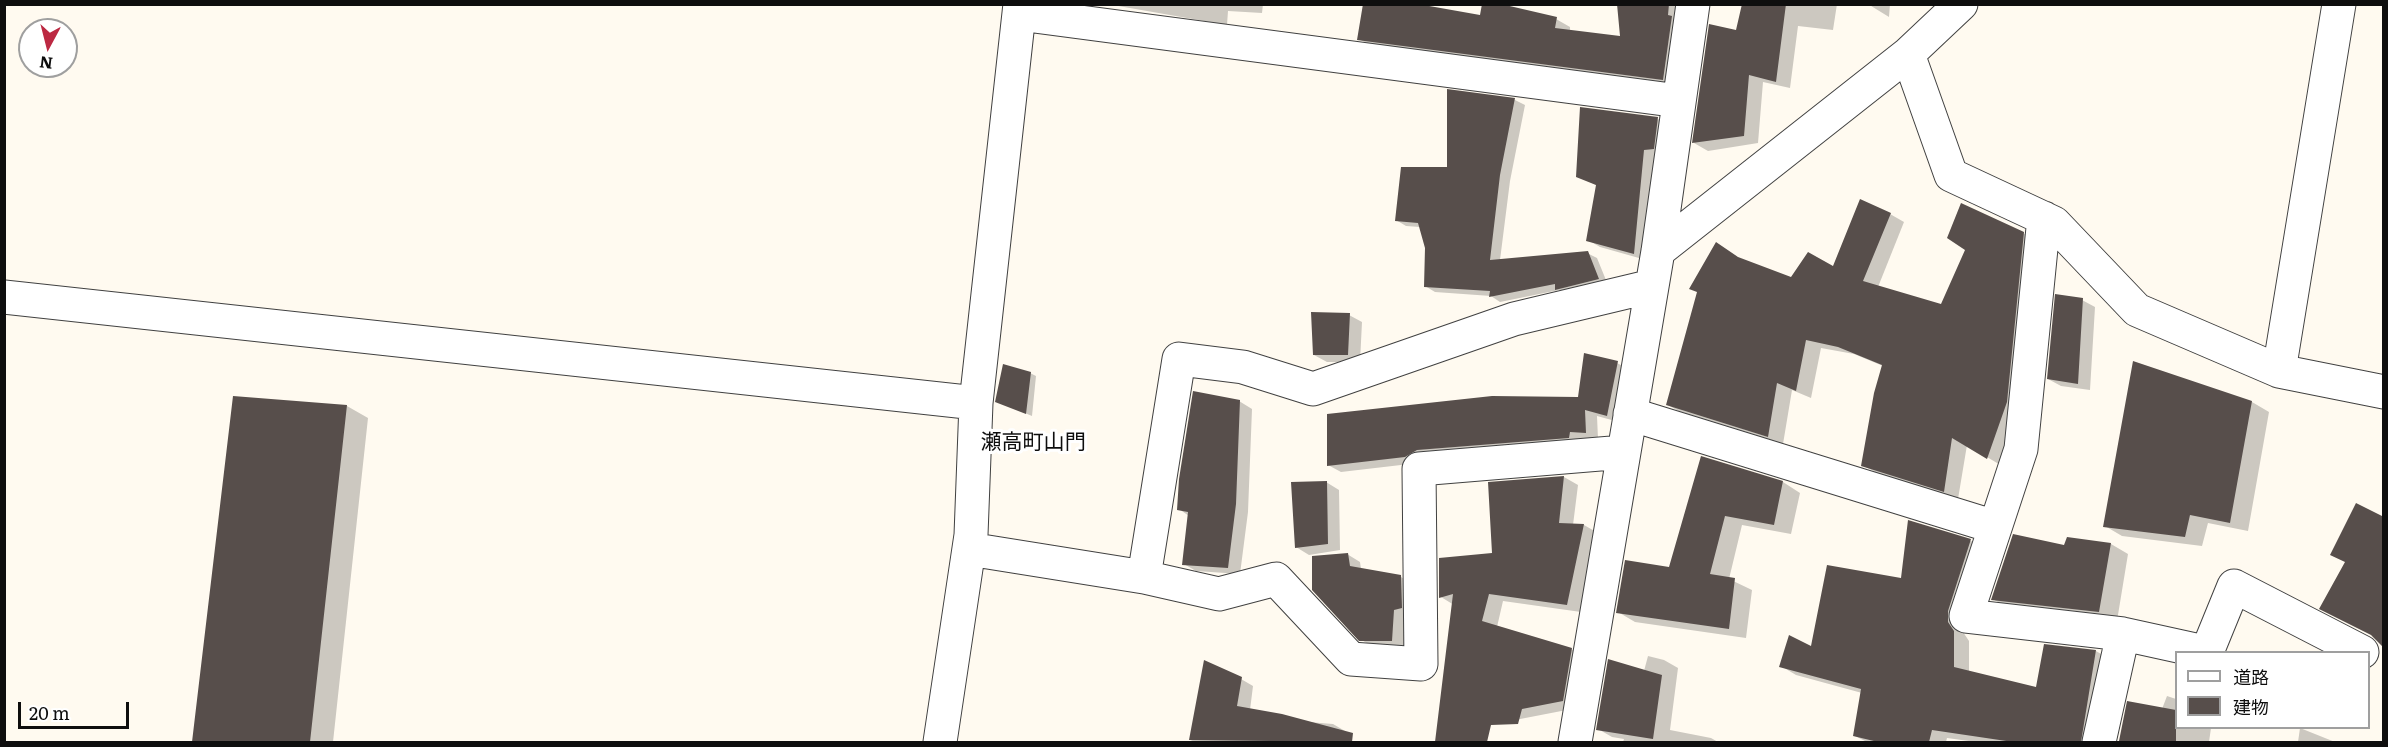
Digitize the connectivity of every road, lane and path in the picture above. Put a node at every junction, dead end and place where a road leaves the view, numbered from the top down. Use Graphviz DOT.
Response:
graph roads {
  1 [pos="1693,4"];
  2 [pos="1961,4"];
  3 [pos="2339,4"];
  4 [pos="1019,9"];
  5 [pos="1908,54"];
  6 [pos="1679,101"];
  7 [pos="2044,218"];
  8 [pos="1658,251"];
  9 [pos="1652,286"];
  10 [pos="4,297"];
  11 [pos="2279,370"];
  12 [pos="2384,392"];
  13 [pos="976,403"];
  14 [pos="1630,414"];
  15 [pos="1624,452"];
  16 [pos="1995,526"];
  17 [pos="969,549"];
  18 [pos="1144,577"];
  19 [pos="2123,634"];
  20 [pos="2201,651"];
  21 [pos="2206,651"];
  22 [pos="2360,651"];
  23 [pos="2370,657"];
  24 [pos="2384,664"];
  25 [pos="940,742"];
  26 [pos="1575,742"];
  27 [pos="2099,742"];
  1 -- 6 [label="street"];
  2 -- 5 [label="street"];
  3 -- 11 [label="street"];
  4 -- 6 [label="street"];
  4 -- 13 [label="street"];
  5 -- 7 [label="street"];
  5 -- 8 [label="street"];
  6 -- 8 [label="street"];
  7 -- 11 [label="street"];
  7 -- 16 [label="street"];
  8 -- 9 [label="street"];
  9 -- 14 [label="street"];
  9 -- 18 [label="street"];
  10 -- 13 [label="street"];
  11 -- 12 [label="street"];
  13 -- 17 [label="street"];
  14 -- 15 [label="street"];
  14 -- 16 [label="street"];
  15 -- 18 [label="street"];
  15 -- 26 [label="street"];
  16 -- 19 [label="street"];
  17 -- 18 [label="street"];
  17 -- 25 [label="street"];
  19 -- 20 [label="street"];
  19 -- 27 [label="street"];
  21 -- 22 [label="street"];
  23 -- 24 [label="street"];
}
